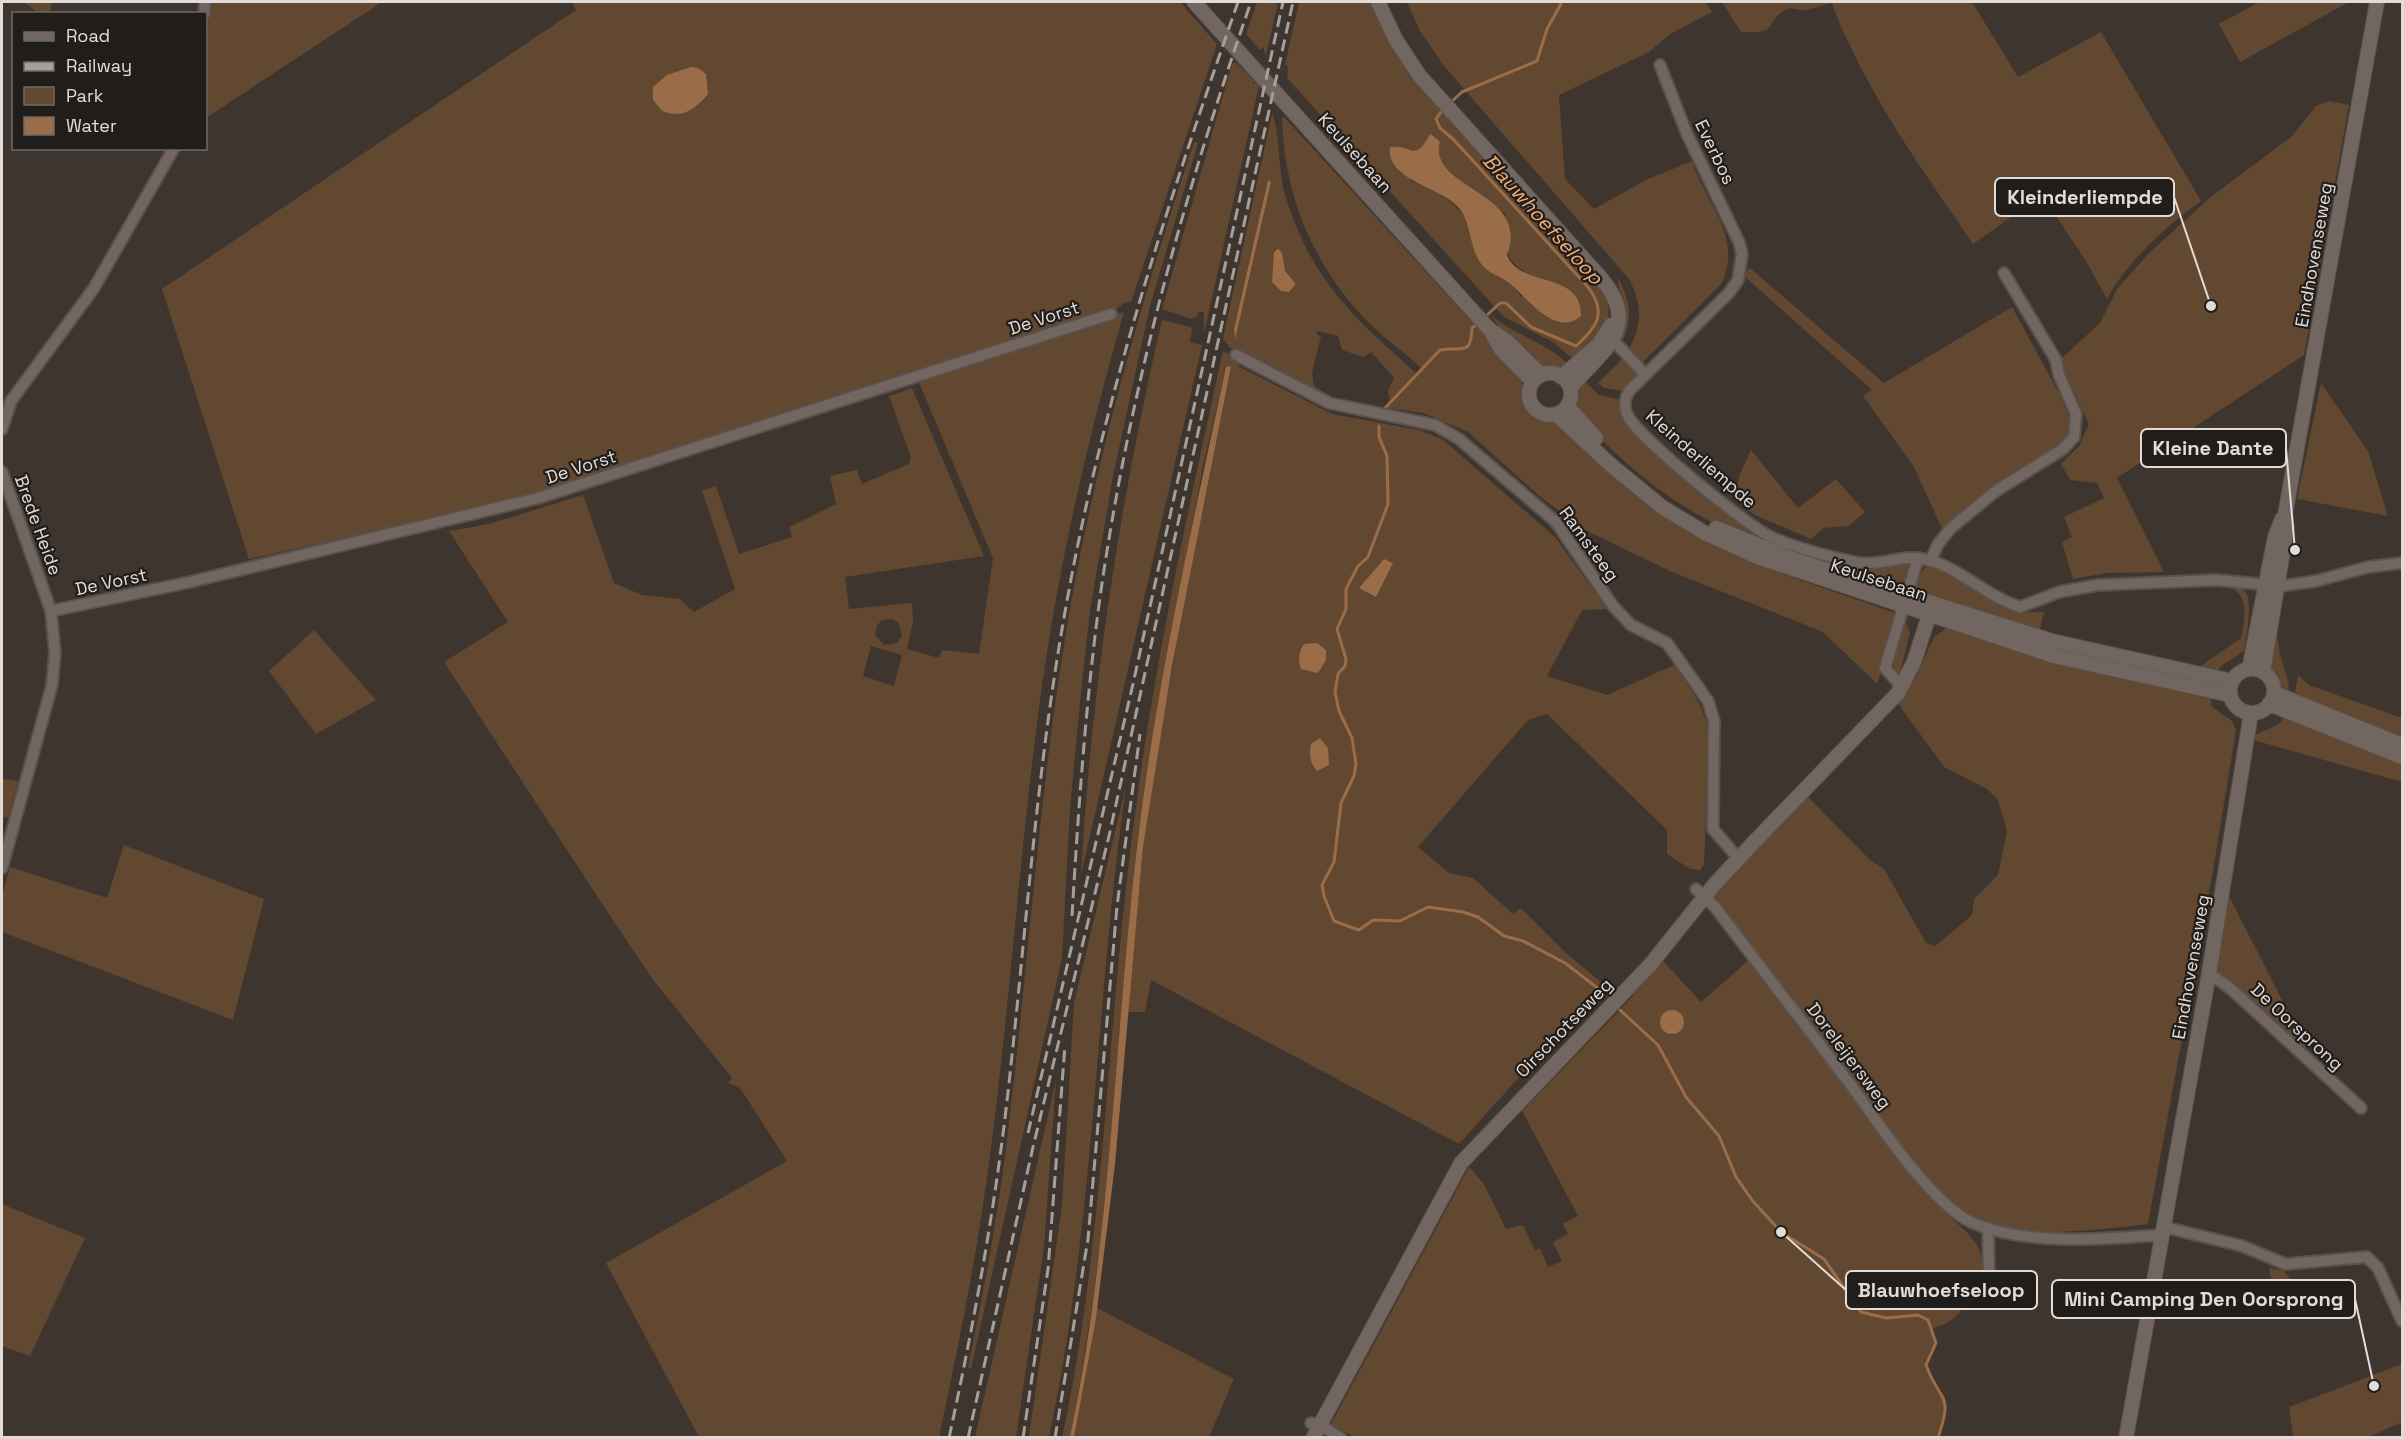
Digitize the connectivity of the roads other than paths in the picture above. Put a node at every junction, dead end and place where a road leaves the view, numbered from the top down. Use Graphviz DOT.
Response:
graph roads {
  1 [pos="1194,2"];
  2 [pos="1378,2"];
  3 [pos="2377,2"];
  4 [pos="1660,65"];
  5 [pos="173,150"];
  6 [pos="1742,254"];
  7 [pos="2004,273"];
  8 [pos="1111,314"];
  9 [pos="1610,337"];
  10 [pos="1236,355"];
  11 [pos="1645,374"];
  12 [pos="1561,376"];
  13 [pos="1537,379"];
  14 [pos="1570,388"];
  15 [pos="1562,410"];
  16 [pos="2,429"];
  17 [pos="2,472"];
  18 [pos="1918,558"];
  19 [pos="1931,560"];
  20 [pos="2403,563"];
  21 [pos="2271,585"];
  22 [pos="1906,601"];
  23 [pos="1931,609"];
  24 [pos="51,611"];
  25 [pos="2256,671"];
  26 [pos="1902,687"];
  27 [pos="2231,688"];
  28 [pos="2272,699"];
  29 [pos="2251,713"];
  30 [pos="2403,745"];
  31 [pos="2403,757"];
  32 [pos="1738,858"];
  33 [pos="2,868"];
  34 [pos="1700,892"];
  35 [pos="2209,973"];
  36 [pos="2361,1108"];
  37 [pos="1988,1228"];
  38 [pos="2163,1231"];
  39 [pos="1989,1272"];
  40 [pos="2403,1321"];
  41 [pos="1315,1429"];
  42 [pos="1341,1437"];
  43 [pos="2126,1437"];
  1 -- 13 [label="main road, Keulsebaan"];
  2 -- 9 [label="main road"];
  3 -- 21 [label="main road, Eindhovenseweg"];
  4 -- 6 [label="street, Everbos"];
  5 -- 16 [label="street"];
  6 -- 11 [label="street, Kleinderliempde"];
  7 -- 19 [label="street"];
  8 -- 24 [label="street, De Vorst"];
  9 -- 11 [label="street"];
  9 -- 12 [label="main road"];
  9 -- 14 [label="main road"];
  10 -- 32 [label="street, Ramsteeg"];
  11 -- 18 [label="street, Kleinderliempde"];
  12 -- 13 [label="main road"];
  12 -- 14 [label="main road"];
  13 -- 15 [label="main road"];
  14 -- 15 [label="main road"];
  15 -- 22 [label="main road, Keulsebaan"];
  17 -- 24 [label="street, Brede Heide"];
  18 -- 19 [label="street"];
  18 -- 22 [label="street"];
  19 -- 21 [label="street"];
  20 -- 21 [label="street"];
  21 -- 25 [label="main road, Eindhovenseweg"];
  22 -- 23 [label="main road, Keulsebaan"];
  22 -- 26 [label="street"];
  23 -- 26 [label="main road, Oirschotseweg"];
  23 -- 27 [label="main road, Keulsebaan"];
  24 -- 33 [label="street, Brede Heide"];
  25 -- 27 [label="main road"];
  25 -- 28 [label="main road"];
  26 -- 32 [label="main road, Oirschotseweg"];
  27 -- 29 [label="main road"];
  28 -- 29 [label="main road"];
  28 -- 30 [label="main road"];
  28 -- 31 [label="main road"];
  29 -- 35 [label="main road, Eindhovenseweg"];
  32 -- 34 [label="main road, Oirschotseweg"];
  34 -- 37 [label="street, Doreleijersweg"];
  34 -- 41 [label="main road, Oirschotseweg"];
  35 -- 36 [label="street, De Oorsprong"];
  35 -- 38 [label="main road, Eindhovenseweg"];
  37 -- 38 [label="street, Doreleijersweg"];
  37 -- 39 [label="street"];
  38 -- 40 [label="street"];
  38 -- 43 [label="main road, Eindhovenseweg"];
  41 -- 42 [label="street"];
}
